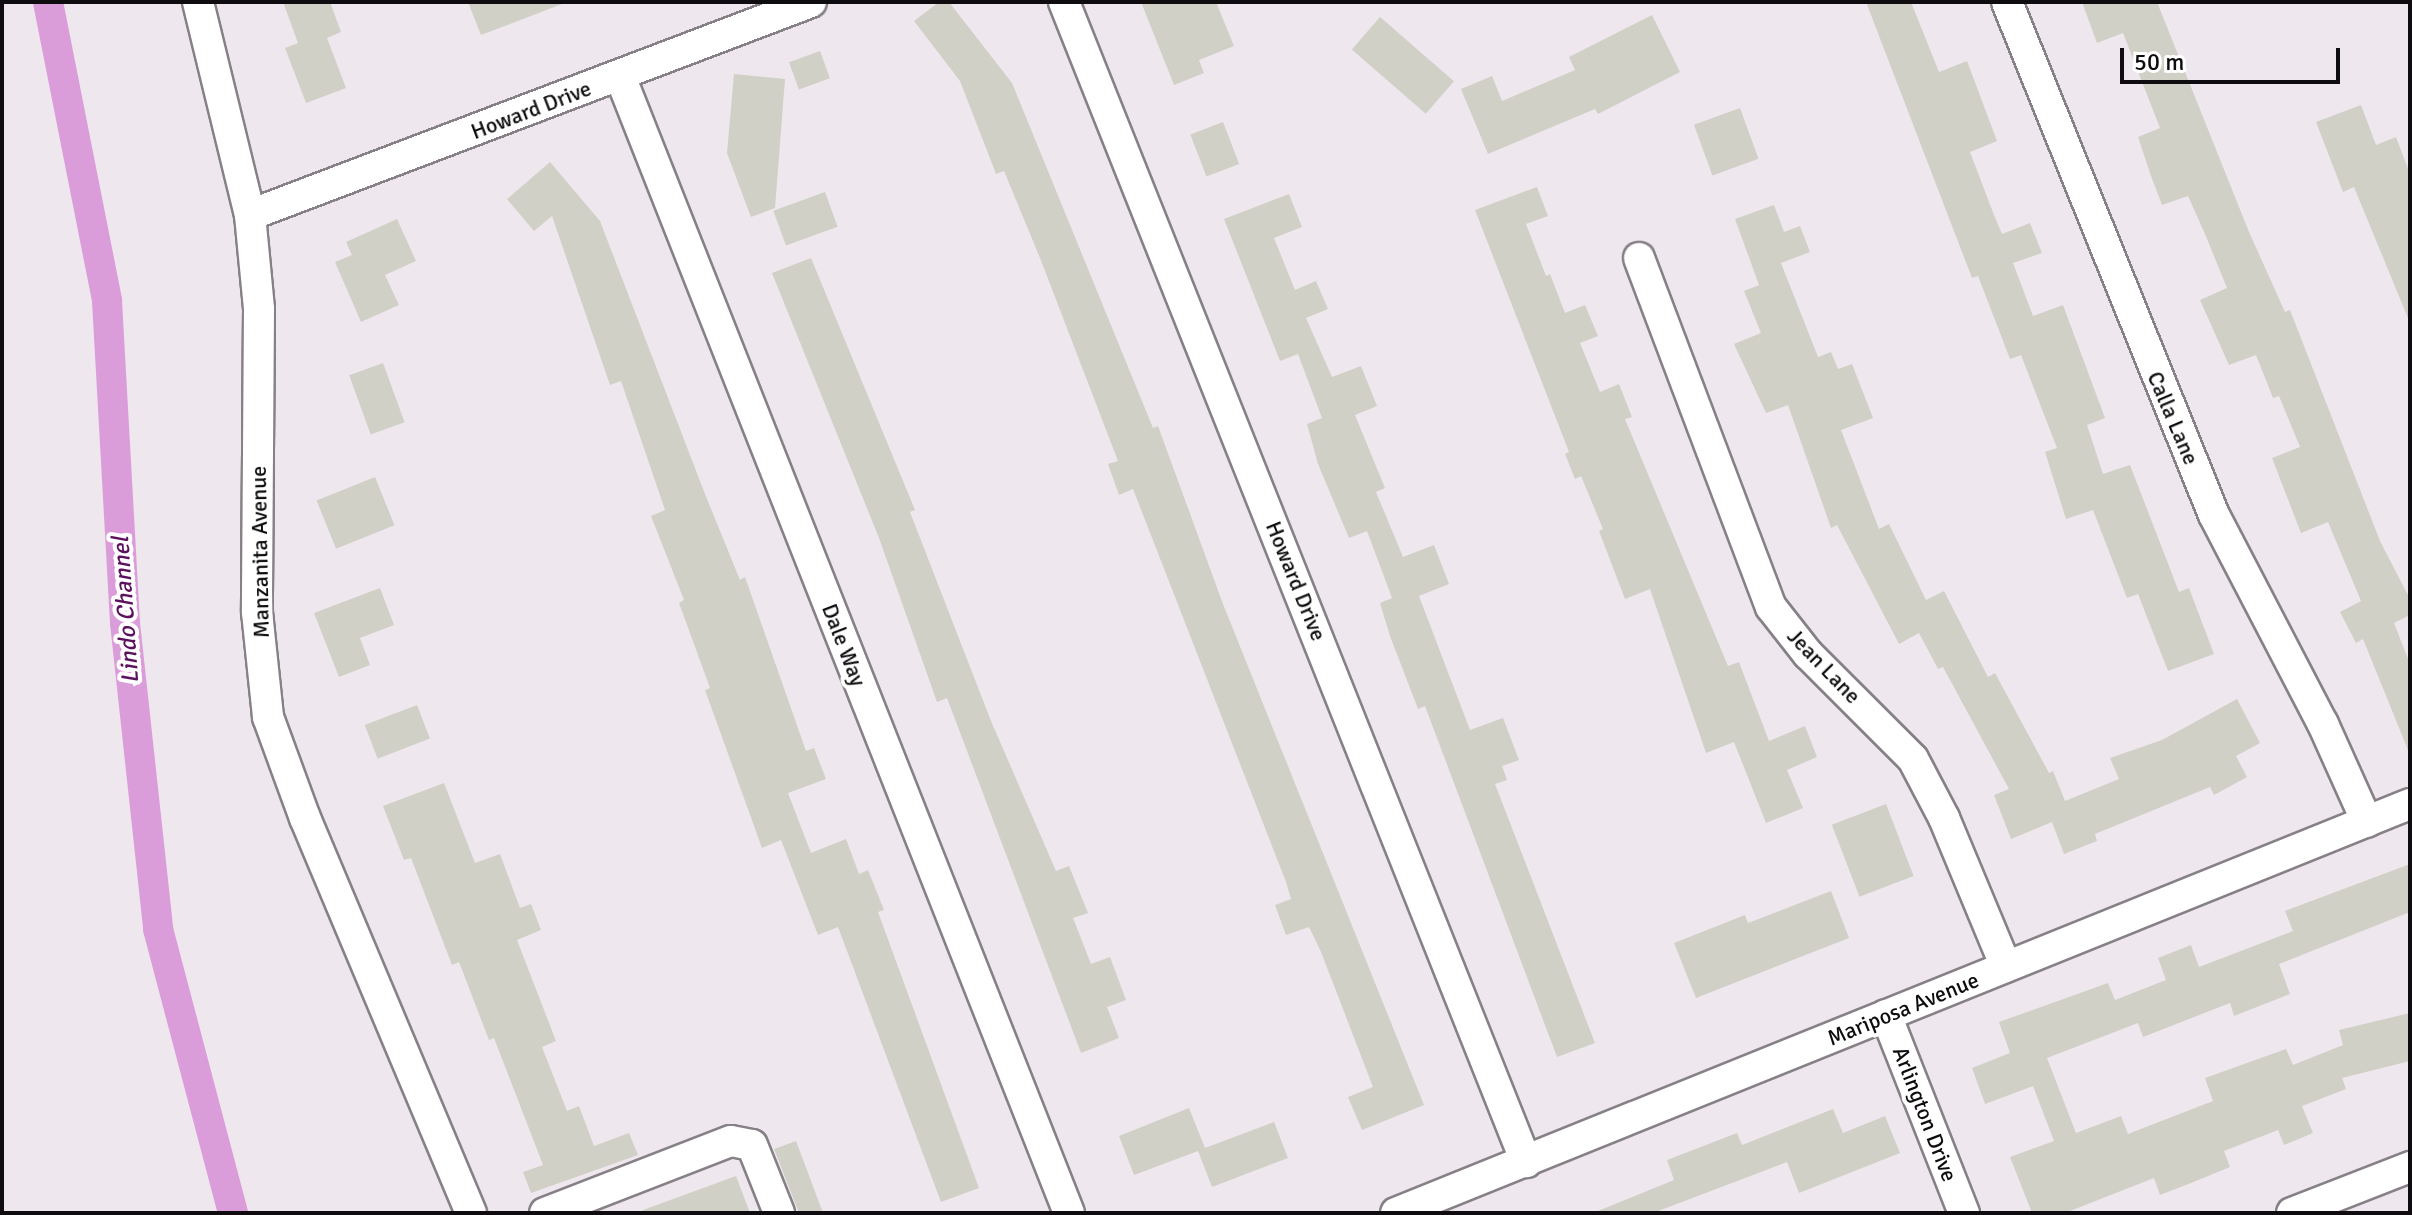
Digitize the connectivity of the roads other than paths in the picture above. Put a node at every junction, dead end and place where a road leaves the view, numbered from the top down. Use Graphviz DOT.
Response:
graph roads {
  1 [pos="198,2"];
  2 [pos="811,2"];
  3 [pos="1064,2"];
  4 [pos="2007,2"];
  5 [pos="620,76"];
  6 [pos="250,215"];
  7 [pos="1639,258"];
  8 [pos="2410,804"];
  9 [pos="2367,822"];
  10 [pos="2006,967"];
  11 [pos="1886,1015"];
  12 [pos="1526,1162"];
  13 [pos="2410,1167"];
  14 [pos="471,1213"];
  15 [pos="545,1213"];
  16 [pos="779,1213"];
  17 [pos="1069,1213"];
  18 [pos="1396,1213"];
  19 [pos="1964,1213"];
  20 [pos="2292,1213"];
  1 -- 6 [label="street, Manzanita Avenue"];
  2 -- 5 [label="street, Howard Drive"];
  3 -- 12 [label="street, Howard Drive"];
  4 -- 9 [label="street, Calla Lane"];
  5 -- 6 [label="street, Howard Drive"];
  5 -- 17 [label="street, Dale Way"];
  6 -- 14 [label="street, Manzanita Avenue"];
  7 -- 10 [label="street, Jean Lane"];
  8 -- 9 [label="street, Mariposa Avenue"];
  9 -- 10 [label="street, Mariposa Avenue"];
  10 -- 11 [label="street, Mariposa Avenue"];
  11 -- 12 [label="street, Mariposa Avenue"];
  11 -- 19 [label="street, Arlington Drive"];
  12 -- 18 [label="street, Mariposa Avenue"];
  13 -- 20 [label="street"];
  15 -- 16 [label="street"];
}
